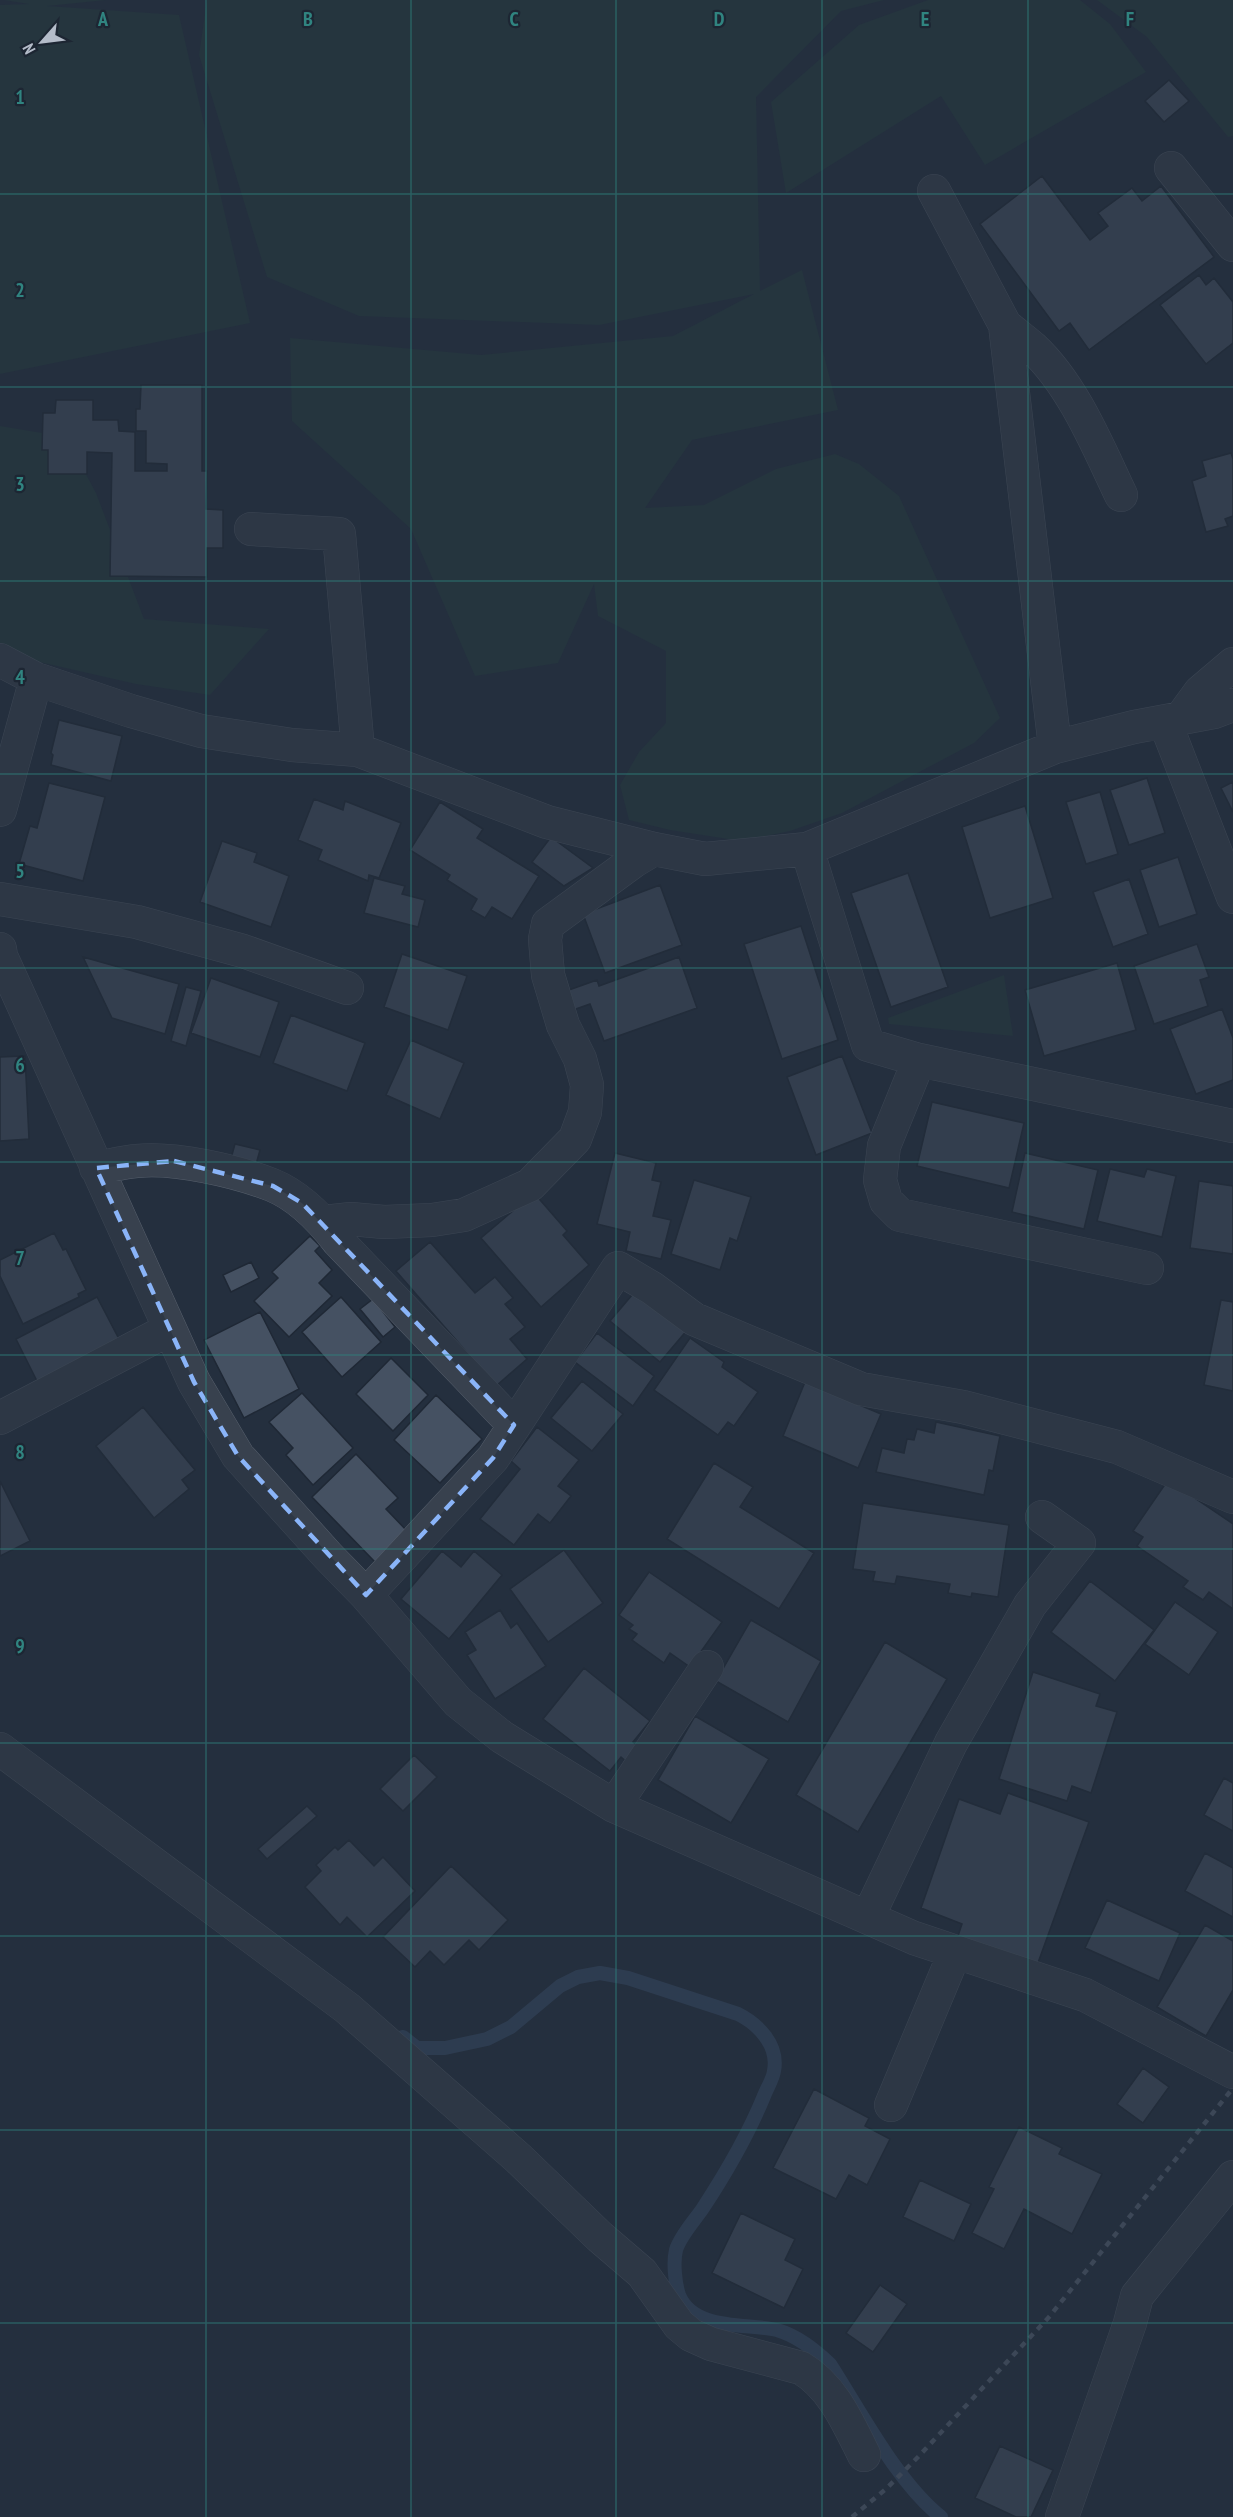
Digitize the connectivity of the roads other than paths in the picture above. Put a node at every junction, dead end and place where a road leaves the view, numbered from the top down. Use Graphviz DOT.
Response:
graph roads {
  1 [pos="1171,168"];
  2 [pos="934,191"];
  3 [pos="1233,245"];
  4 [pos="1005,325"];
  5 [pos="1121,495"];
  6 [pos="251,528"];
  7 [pos="0,660"];
  8 [pos="1233,664"];
  9 [pos="36,679"];
  10 [pos="1233,705"];
  11 [pos="1173,720"];
  12 [pos="1054,747"];
  13 [pos="358,750"];
  14 [pos="1,801"];
  15 [pos="654,849"];
  16 [pos="807,849"];
  17 [pos="1233,897"];
  18 [pos="0,899"];
  19 [pos="0,949"];
  20 [pos="347,988"];
  21 [pos="919,1060"];
  22 [pos="1233,1126"];
  23 [pos="96,1168"];
  24 [pos="324,1222"];
  25 [pos="1147,1268"];
  26 [pos="170,1329"];
  27 [pos="0,1418"];
  28 [pos="514,1425"];
  29 [pos="1233,1497"];
  30 [pos="1042,1517"];
  31 [pos="366,1595"];
  32 [pos="707,1667"];
  33 [pos="0,1749"];
  34 [pos="614,1806"];
  35 [pos="868,1917"];
  36 [pos="955,1952"];
  37 [pos="1230,2064"];
  38 [pos="891,2105"];
  39 [pos="1233,2177"];
  40 [pos="864,2455"];
  41 [pos="1062,2517"];
  1 -- 3 [label="street"];
  2 -- 4 [label="street"];
  4 -- 5 [label="street"];
  4 -- 12 [label="street"];
  6 -- 13 [label="street"];
  7 -- 9 [label="street"];
  8 -- 11 [label="street"];
  9 -- 13 [label="street"];
  9 -- 14 [label="street"];
  10 -- 11 [label="street"];
  11 -- 12 [label="street"];
  11 -- 17 [label="street"];
  12 -- 16 [label="street"];
  13 -- 15 [label="street"];
  15 -- 16 [label="street"];
  15 -- 24 [label="street"];
  16 -- 21 [label="street"];
  18 -- 20 [label="street"];
  19 -- 23 [label="street"];
  21 -- 22 [label="street"];
  21 -- 25 [label="street"];
  23 -- 24 [label="street"];
  23 -- 26 [label="street"];
  24 -- 28 [label="street"];
  26 -- 27 [label="street"];
  26 -- 31 [label="street"];
  28 -- 29 [label="street"];
  28 -- 31 [label="street"];
  30 -- 35 [label="street"];
  31 -- 34 [label="street"];
  32 -- 34 [label="street"];
  33 -- 40 [label="street"];
  34 -- 35 [label="street"];
  35 -- 36 [label="street"];
  36 -- 37 [label="street"];
  36 -- 38 [label="street"];
  39 -- 41 [label="street"];
}
